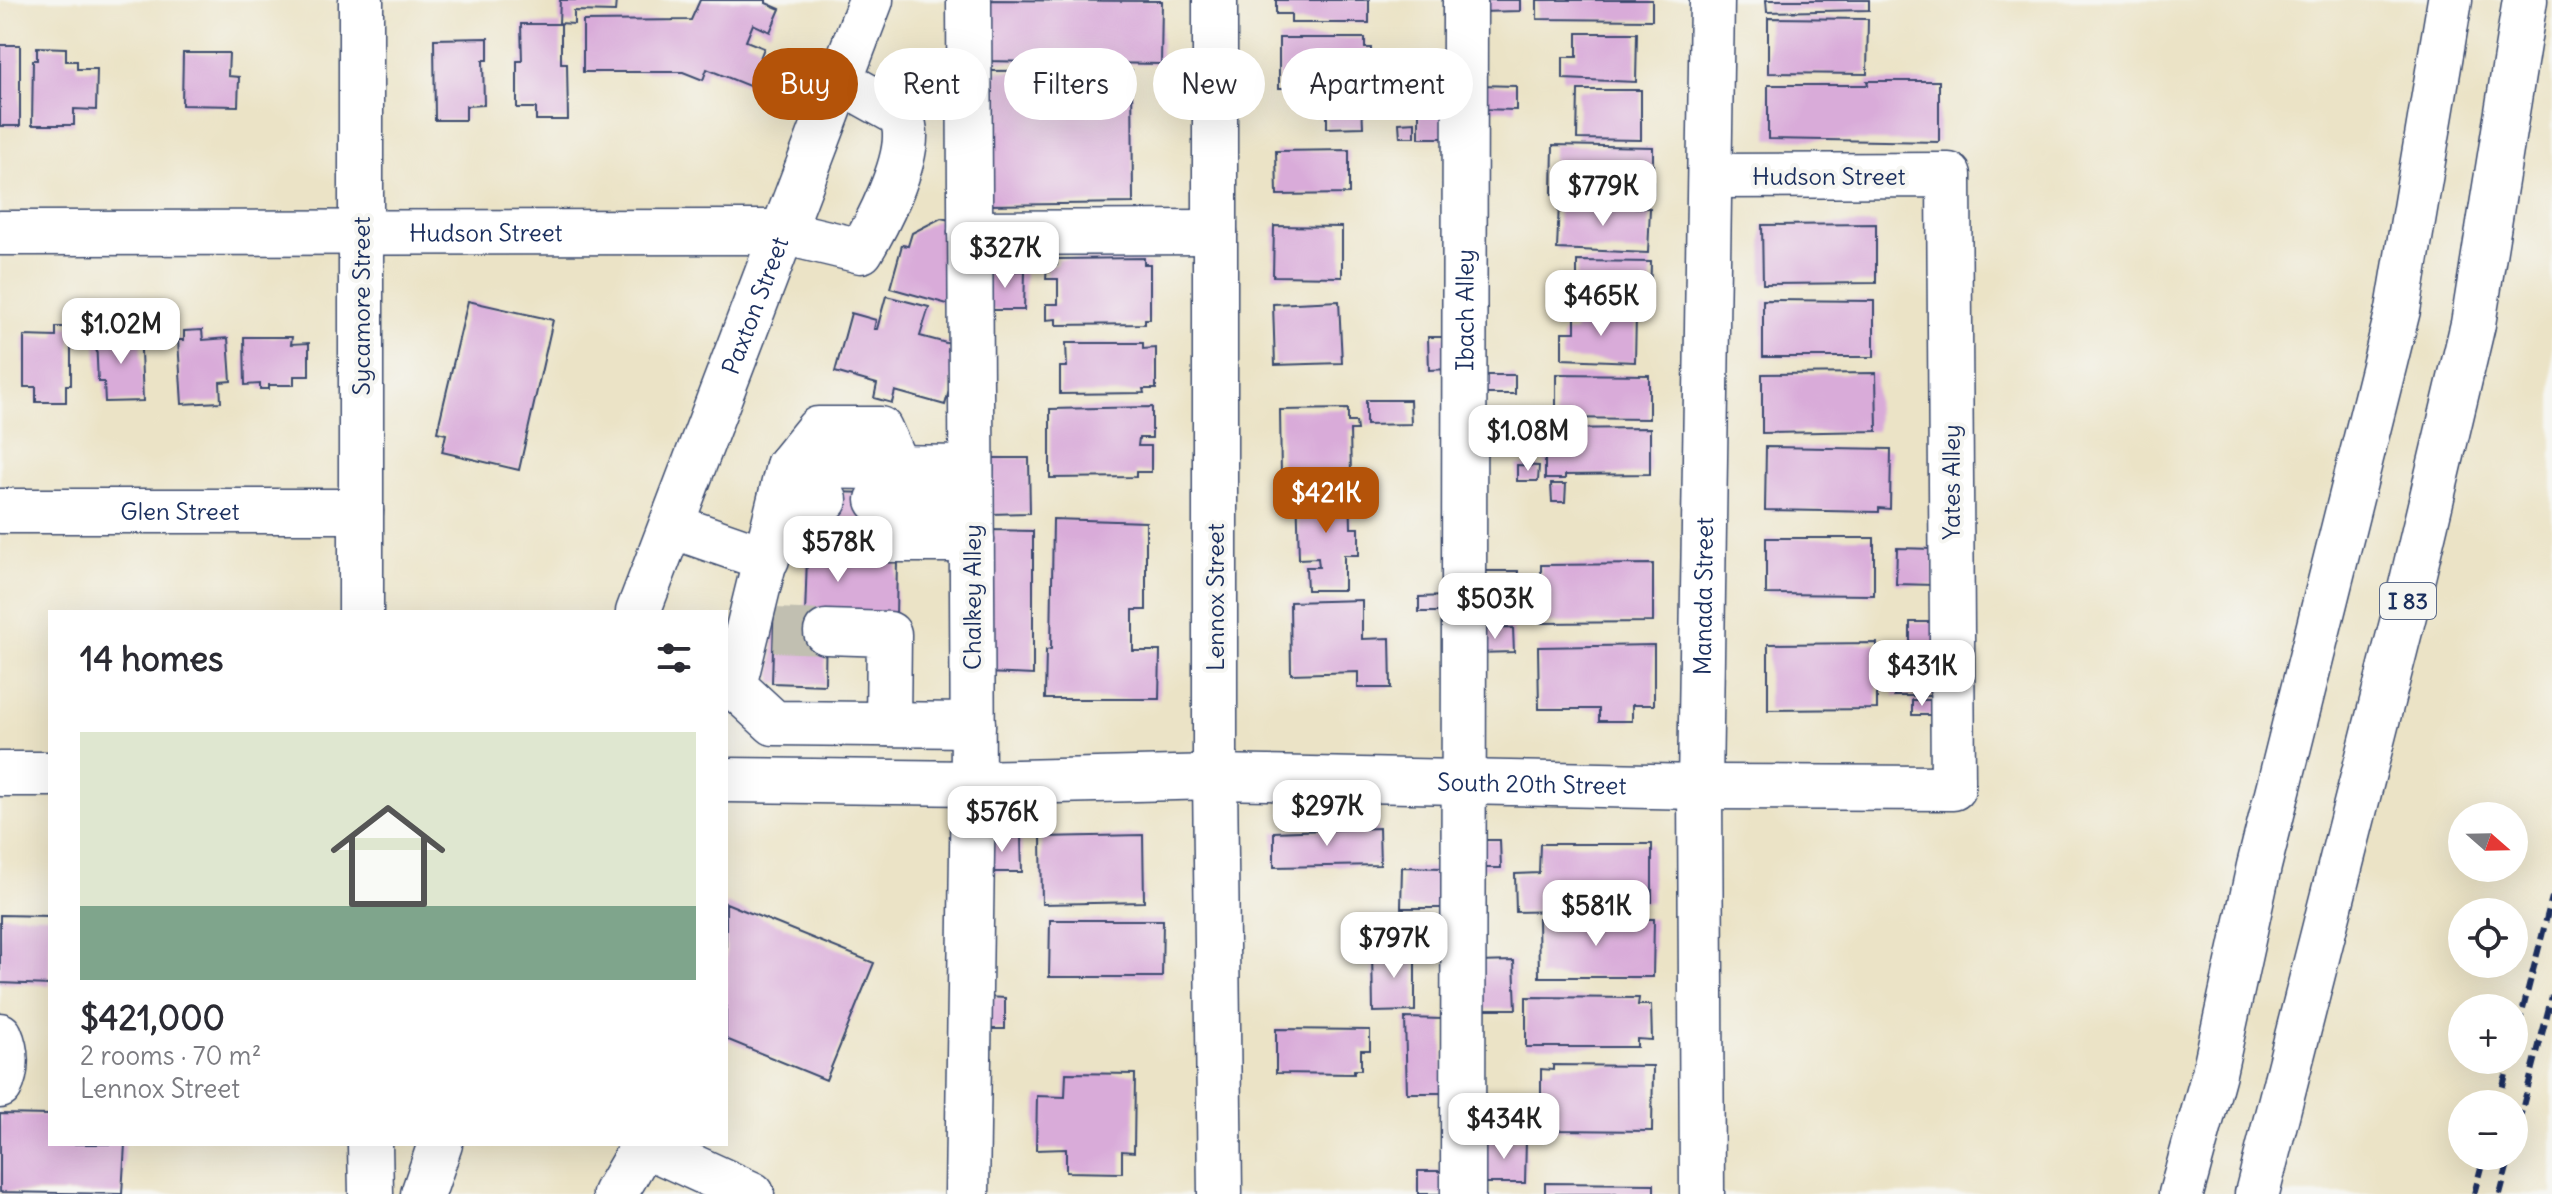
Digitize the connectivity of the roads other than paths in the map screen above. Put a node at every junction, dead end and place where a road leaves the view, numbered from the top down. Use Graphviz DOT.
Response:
graph roads {
  1 [pos="361,0"];
  2 [pos="871,0"];
  3 [pos="969,0"];
  4 [pos="1215,0"];
  5 [pos="1465,0"];
  6 [pos="1712,0"];
  7 [pos="2450,0"];
  8 [pos="2525,0"];
  9 [pos="853,48"];
  10 [pos="858,91"];
  11 [pos="825,120"];
  12 [pos="1949,175"];
  13 [pos="1710,176"];
  14 [pos="782,232"];
  15 [pos="1215,232"];
  16 [pos="0,233"];
  17 [pos="361,233"];
  18 [pos="970,233"];
  19 [pos="971,483"];
  20 [pos="884,502"];
  21 [pos="0,511"];
  22 [pos="361,511"];
  23 [pos="777,516"];
  24 [pos="825,519"];
  25 [pos="672,526"];
  26 [pos="972,540"];
  27 [pos="361,610"];
  28 [pos="639,610"];
  29 [pos="825,644"];
  30 [pos="888,724"];
  31 [pos="973,725"];
  32 [pos="0,774"];
  33 [pos="48,774"];
  34 [pos="1215,777"];
  35 [pos="728,780"];
  36 [pos="1462,782"];
  37 [pos="973,783"];
  38 [pos="1700,787"];
  39 [pos="1953,788"];
  40 [pos="0,1035"];
  41 [pos="0,1086"];
  42 [pos="370,1146"];
  43 [pos="439,1146"];
  44 [pos="642,1146"];
  45 [pos="647,1146"];
  46 [pos="371,1194"];
  47 [pos="423,1194"];
  48 [pos="615,1194"];
  49 [pos="752,1194"];
  50 [pos="967,1194"];
  51 [pos="1220,1194"];
  52 [pos="1463,1194"];
  53 [pos="1702,1194"];
  54 [pos="2181,1194"];
  55 [pos="2257,1194"];
  1 -- 17 [label="main road, Sycamore Street"];
  2 -- 9 [label="main road, Paxton Street"];
  3 -- 18 [label="main road, Chalkey Alley"];
  4 -- 15 [label="main road, Lennox Street"];
  5 -- 36 [label="main road, Ibach Alley"];
  6 -- 13 [label="main road, Manada Street"];
  7 -- 54 [label="main road"];
  8 -- 55 [label="main road, I 83"];
  10 -- 14 [label="main road, Hudson Street"];
  11 -- 14 [label="main road, Paxton Street"];
  12 -- 13 [label="main road, Hudson Street"];
  12 -- 39 [label="main road, Yates Alley"];
  13 -- 38 [label="main road, Manada Street"];
  14 -- 17 [label="main road, Hudson Street"];
  14 -- 25 [label="main road, Paxton Street"];
  15 -- 18 [label="main road"];
  15 -- 34 [label="main road, Lennox Street"];
  16 -- 17 [label="main road, Hudson Street"];
  17 -- 22 [label="main road, Sycamore Street"];
  18 -- 19 [label="main road, Chalkey Alley"];
  19 -- 20 [label="main road"];
  19 -- 26 [label="main road, Chalkey Alley"];
  20 -- 23 [label="main road"];
  20 -- 26 [label="main road"];
  21 -- 22 [label="main road, Glen Street"];
  22 -- 27 [label="main road, Sycamore Street"];
  23 -- 24 [label="main road"];
  23 -- 25 [label="main road"];
  23 -- 30 [label="main road"];
  25 -- 28 [label="main road, Paxton Street"];
  26 -- 31 [label="main road, Chalkey Alley"];
  29 -- 30 [label="main road"];
  30 -- 31 [label="main road"];
  31 -- 37 [label="main road, Chalkey Alley"];
  32 -- 33 [label="main road"];
  34 -- 36 [label="main road, South 20th Street"];
  34 -- 37 [label="main road, South 20th Street"];
  34 -- 51 [label="main road, Lennox Street"];
  35 -- 37 [label="main road, South 20th Street"];
  36 -- 38 [label="main road, South 20th Street"];
  36 -- 52 [label="main road, Ibach Alley"];
  37 -- 50 [label="main road, Chalkey Alley"];
  38 -- 39 [label="main road, South 20th Street"];
  38 -- 53 [label="main road, Manada Street"];
  40 -- 41 [label="main road"];
  42 -- 46 [label="main road"];
  43 -- 47 [label="main road"];
  44 -- 48 [label="main road"];
  45 -- 49 [label="main road"];
}
